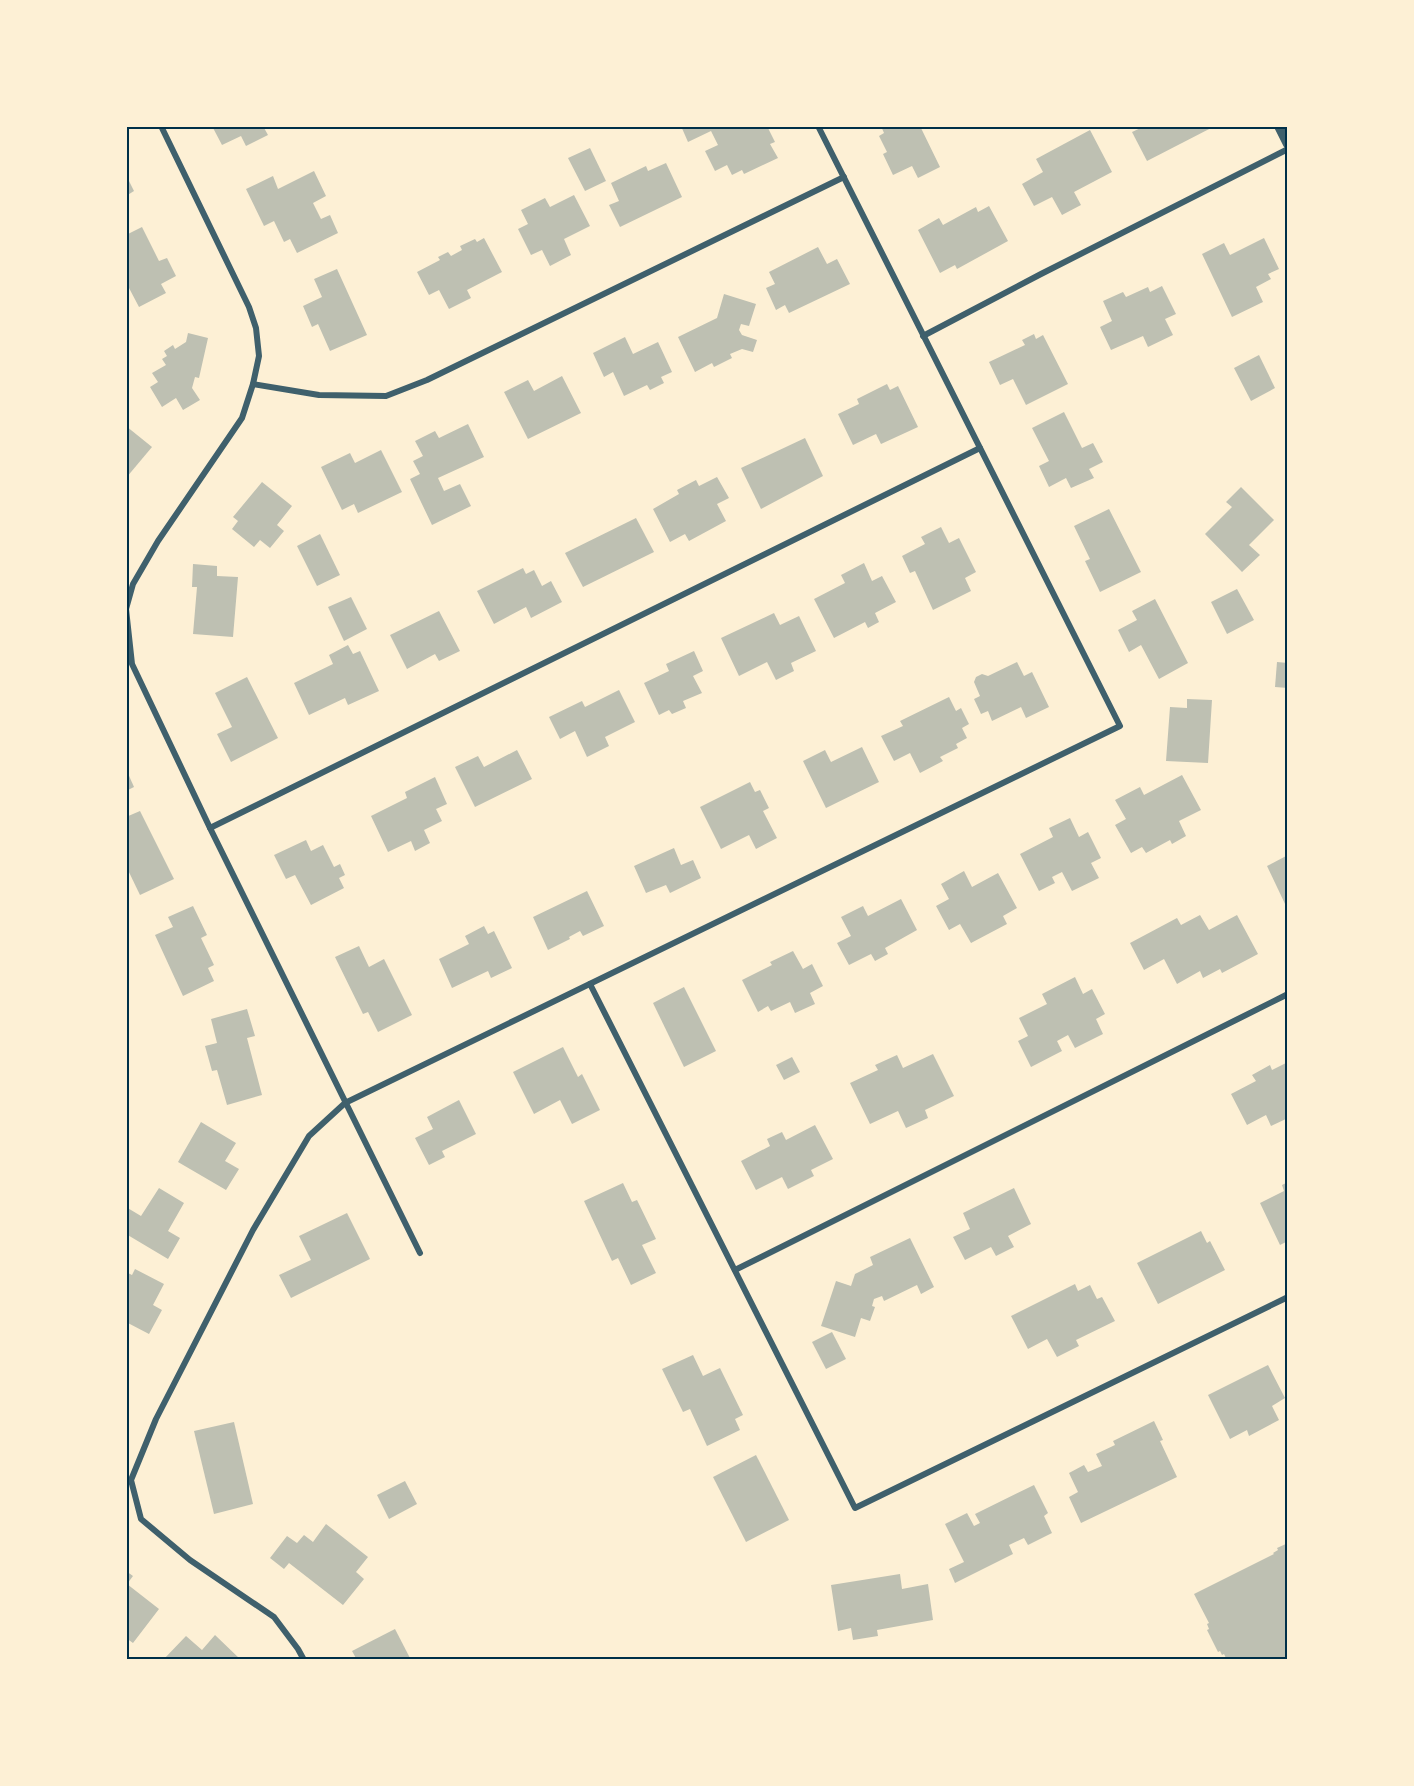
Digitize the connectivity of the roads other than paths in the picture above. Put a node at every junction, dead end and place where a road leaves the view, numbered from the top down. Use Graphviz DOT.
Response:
graph roads {
  1 [pos="161,126"];
  2 [pos="818,126"];
  3 [pos="1279,126"];
  4 [pos="1288,144"];
  5 [pos="1288,149"];
  6 [pos="844,177"];
  7 [pos="923,336"];
  8 [pos="253,384"];
  9 [pos="980,448"];
  10 [pos="126,609"];
  11 [pos="210,828"];
  12 [pos="590,984"];
  13 [pos="1288,994"];
  14 [pos="345,1103"];
  15 [pos="420,1253"];
  16 [pos="735,1270"];
  17 [pos="1288,1297"];
  18 [pos="304,1660"];
  1 -- 8 [label="street"];
  2 -- 6 [label="street"];
  3 -- 4 [label="street"];
  5 -- 7 [label="street"];
  6 -- 7 [label="street"];
  6 -- 8 [label="street"];
  7 -- 9 [label="street"];
  8 -- 10 [label="street"];
  9 -- 11 [label="street"];
  9 -- 12 [label="street"];
  10 -- 11 [label="street"];
  11 -- 14 [label="street"];
  12 -- 14 [label="street"];
  12 -- 16 [label="street"];
  13 -- 16 [label="street"];
  14 -- 15 [label="street"];
  14 -- 18 [label="street"];
  16 -- 17 [label="street"];
}
